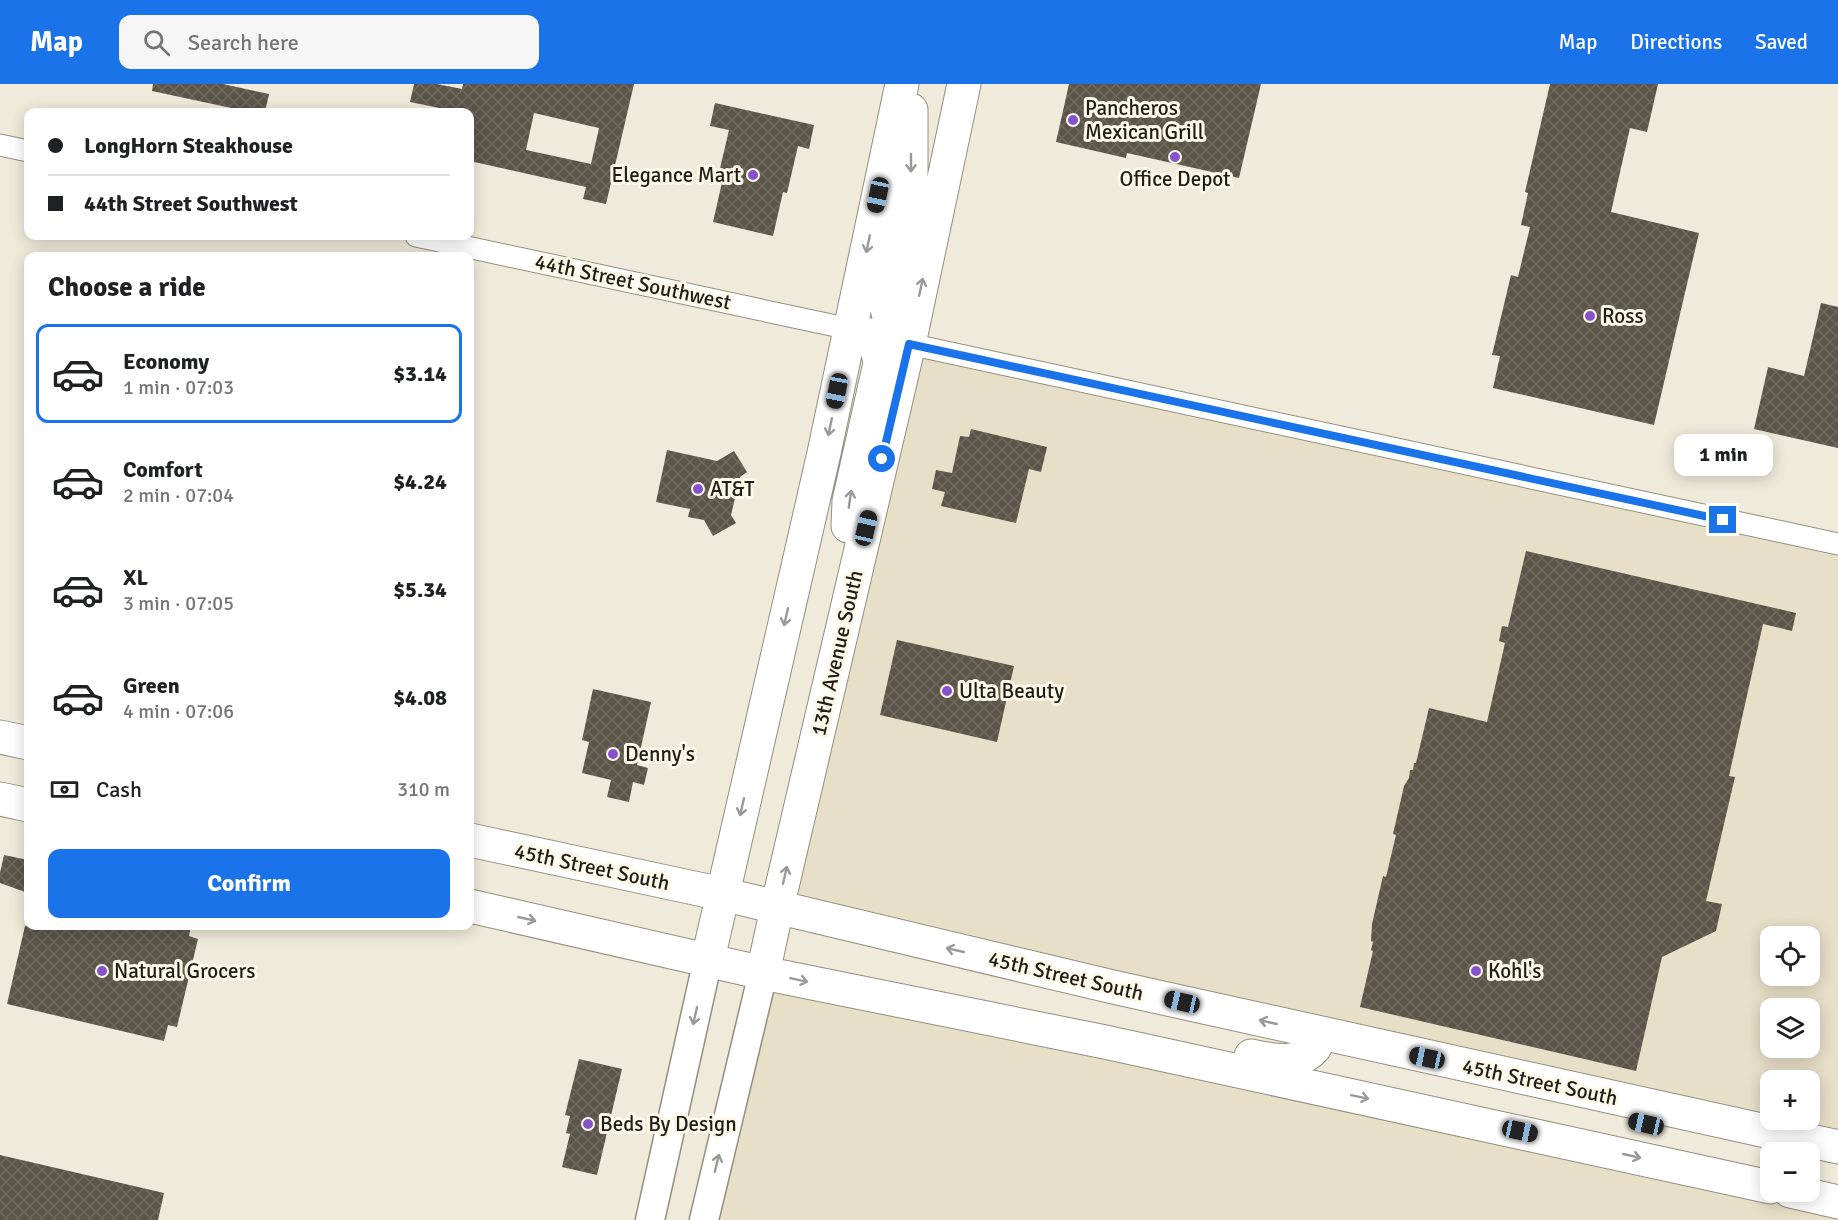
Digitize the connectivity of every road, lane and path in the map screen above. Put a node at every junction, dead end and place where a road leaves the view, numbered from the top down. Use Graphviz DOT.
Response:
graph roads {
  1 [pos="902,84"];
  2 [pos="910,84"];
  3 [pos="964,84"];
  4 [pos="0,145"];
  5 [pos="24,150"];
  6 [pos="435,240"];
  7 [pos="850,329"];
  8 [pos="909,344"];
  9 [pos="1838,544"];
  10 [pos="844,620"];
  11 [pos="0,737"];
  12 [pos="24,742"];
  13 [pos="0,799"];
  14 [pos="24,804"];
  15 [pos="474,841"];
  16 [pos="474,850"];
  17 [pos="517,851"];
  18 [pos="722,894"];
  19 [pos="474,907"];
  20 [pos="777,908"];
  21 [pos="708,959"];
  22 [pos="763,973"];
  23 [pos="1018,1025"];
  24 [pos="1319,1033"];
  25 [pos="1311,1086"];
  26 [pos="1588,1093"];
  27 [pos="1749,1129"];
  28 [pos="1589,1146"];
  29 [pos="1838,1148"];
  30 [pos="1760,1185"];
  31 [pos="1820,1198"];
  32 [pos="1838,1202"];
  33 [pos="650,1220"];
  34 [pos="704,1220"];
  1 -- 7 [label="main road, one-way"];
  2 -- 8 [label="main road, one-way"];
  8 -- 3 [label="main road, 13th Avenue South, one-way"];
  4 -- 5 [label="street"];
  6 -- 7 [label="street, 44th Street Southwest"];
  10 -- 7 [label="main road, one-way"];
  7 -- 18 [label="main road, one-way"];
  8 -- 9 [label="street"];
  8 -- 10 [label="main road, 13th Avenue South"];
  20 -- 10 [label="main road, 13th Avenue South, one-way"];
  11 -- 12 [label="main road"];
  13 -- 14 [label="main road"];
  15 -- 17 [label="main road, 45th Street South"];
  16 -- 17 [label="main road"];
  17 -- 18 [label="main road, 45th Street South"];
  18 -- 20 [label="main road, 45th Street South"];
  18 -- 21 [label="main road"];
  19 -- 21 [label="main road, one-way"];
  20 -- 22 [label="main road, 13th Avenue South"];
  24 -- 20 [label="main road, 45th Street South, one-way"];
  21 -- 22 [label="main road"];
  21 -- 33 [label="main road, one-way"];
  22 -- 23 [label="main road, one-way"];
  34 -- 22 [label="main road, 13th Avenue South, one-way"];
  23 -- 24 [label="main road"];
  23 -- 25 [label="main road"];
  24 -- 26 [label="main road, 45th Street South"];
  25 -- 26 [label="main road"];
  25 -- 28 [label="main road, one-way"];
  26 -- 27 [label="main road, 45th Street South"];
  27 -- 28 [label="main road"];
  27 -- 29 [label="main road, 45th Street South"];
  28 -- 30 [label="main road, one-way"];
  31 -- 32 [label="main road"];
}
